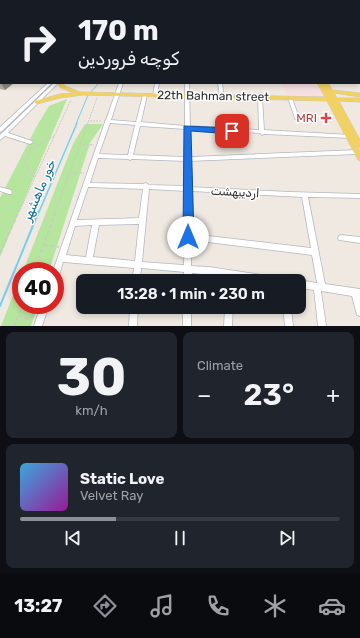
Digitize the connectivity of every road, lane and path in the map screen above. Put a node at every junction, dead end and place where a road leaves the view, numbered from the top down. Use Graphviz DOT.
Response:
graph roads {
  1 [pos="49,84"];
  2 [pos="55,84"];
  3 [pos="61,84"];
  4 [pos="121,84"];
  5 [pos="157,84"];
  6 [pos="187,84"];
  7 [pos="220,84"];
  8 [pos="321,84"];
  9 [pos="325,84"];
  10 [pos="327,91"];
  11 [pos="83,93"];
  12 [pos="74,94"];
  13 [pos="98,94"];
  14 [pos="116,94"];
  15 [pos="145,95"];
  16 [pos="155,95"];
  17 [pos="360,95"];
  18 [pos="187,96"];
  19 [pos="222,97"];
  20 [pos="260,97"];
  21 [pos="290,98"];
  22 [pos="333,99"];
  23 [pos="360,100"];
  24 [pos="37,102"];
  25 [pos="297,118"];
  26 [pos="89,121"];
  27 [pos="107,121"];
  28 [pos="138,125"];
  29 [pos="187,128"];
  30 [pos="262,133"];
  31 [pos="1,134"];
  32 [pos="55,136"];
  33 [pos="349,136"];
  34 [pos="30,142"];
  35 [pos="80,144"];
  36 [pos="99,145"];
  37 [pos="32,149"];
  38 [pos="359,152"];
  39 [pos="96,156"];
  40 [pos="130,158"];
  41 [pos="187,159"];
  42 [pos="70,173"];
  43 [pos="90,174"];
  44 [pos="36,177"];
  45 [pos="86,185"];
  46 [pos="146,185"];
  47 [pos="0,189"];
  48 [pos="188,189"];
  49 [pos="9,192"];
  50 [pos="305,196"];
  51 [pos="360,196"];
  52 [pos="142,221"];
  53 [pos="96,222"];
  54 [pos="73,223"];
  55 [pos="188,237"];
  56 [pos="341,238"];
  57 [pos="360,240"];
  58 [pos="44,245"];
  59 [pos="65,247"];
  60 [pos="315,252"];
  61 [pos="0,253"];
  62 [pos="61,258"];
  63 [pos="89,260"];
  64 [pos="37,262"];
  65 [pos="60,262"];
  66 [pos="137,265"];
  67 [pos="188,269"];
  68 [pos="136,274"];
  69 [pos="188,274"];
  70 [pos="211,274"];
  71 [pos="306,285"];
  72 [pos="319,287"];
  73 [pos="358,293"];
  74 [pos="360,312"];
  75 [pos="42,314"];
  76 [pos="134,314"];
  77 [pos="187,314"];
  78 [pos="229,314"];
  79 [pos="288,314"];
  80 [pos="18,316"];
  81 [pos="14,326"];
  82 [pos="38,326"];
  83 [pos="133,326"];
  84 [pos="187,326"];
  85 [pos="228,326"];
  86 [pos="289,326"];
  87 [pos="322,326"];
  1 -- 31 [label="street"];
  2 -- 24 [label="street"];
  3 -- 11 [label="main road"];
  4 -- 14 [label="street"];
  5 -- 16 [label="street"];
  6 -- 18 [label="street"];
  7 -- 19 [label="street"];
  8 -- 10 [label="main road"];
  9 -- 10 [label="main road"];
  10 -- 17 [label="main road"];
  10 -- 22 [label="main road"];
  11 -- 12 [label="main road"];
  11 -- 13 [label="main road, 22th Bahman street"];
  12 -- 24 [label="main road"];
  12 -- 32 [label="path"];
  13 -- 14 [label="main road, 22th Bahman street"];
  13 -- 26 [label="path"];
  14 -- 15 [label="main road, 22th Bahman street"];
  14 -- 27 [label="street"];
  15 -- 16 [label="main road, 22th Bahman street"];
  15 -- 28 [label="street"];
  16 -- 18 [label="main road, 22th Bahman street"];
  18 -- 19 [label="main road, 22th Bahman street"];
  18 -- 29 [label="street"];
  19 -- 20 [label="main road, 22th Bahman street"];
  20 -- 21 [label="main road, 22th Bahman street"];
  20 -- 30 [label="street"];
  21 -- 22 [label="main road, 22th Bahman street"];
  21 -- 25 [label="street"];
  22 -- 23 [label="main road, 22th Bahman street"];
  22 -- 33 [label="main road"];
  22 -- 38 [label="main road"];
  24 -- 31 [label="street"];
  26 -- 27 [label="path"];
  26 -- 35 [label="path"];
  27 -- 28 [label="street"];
  27 -- 36 [label="street"];
  28 -- 29 [label="street"];
  28 -- 40 [label="street"];
  29 -- 30 [label="street"];
  29 -- 41 [label="street"];
  30 -- 33 [label="street"];
  31 -- 34 [label="street"];
  32 -- 37 [label="path"];
  32 -- 44 [label="path"];
  33 -- 38 [label="main road"];
  34 -- 37 [label="path"];
  35 -- 36 [label="path"];
  35 -- 42 [label="path"];
  36 -- 39 [label="street"];
  37 -- 44 [label="path"];
  38 -- 41 [label="street"];
  39 -- 40 [label="street"];
  39 -- 43 [label="street"];
  40 -- 41 [label="street"];
  41 -- 48 [label="street"];
  42 -- 43 [label="path"];
  42 -- 58 [label="path"];
  43 -- 45 [label="street"];
  44 -- 61 [label="path"];
  45 -- 46 [label="street, اردیبهشت"];
  45 -- 54 [label="street"];
  46 -- 48 [label="street, اردیبهشت"];
  46 -- 52 [label="street"];
  47 -- 49 [label="street"];
  48 -- 50 [label="street, اردیبهشت"];
  48 -- 55 [label="street"];
  50 -- 51 [label="street, اردیبهشت"];
  50 -- 60 [label="street"];
  52 -- 53 [label="street"];
  52 -- 66 [label="street"];
  53 -- 54 [label="street"];
  53 -- 63 [label="street"];
  54 -- 59 [label="street"];
  55 -- 60 [label="street"];
  55 -- 67 [label="street"];
  56 -- 57 [label="street"];
  58 -- 59 [label="path"];
  58 -- 64 [label="path"];
  59 -- 62 [label="street"];
  60 -- 72 [label="street"];
  62 -- 63 [label="street"];
  62 -- 65 [label="street"];
  63 -- 66 [label="street"];
  66 -- 67 [label="street"];
  66 -- 68 [label="street"];
  67 -- 69 [label="street"];
  67 -- 70 [label="street"];
  71 -- 72 [label="street"];
  72 -- 73 [label="street"];
  72 -- 87 [label="street"];
  73 -- 74 [label="street"];
  75 -- 80 [label="path"];
  75 -- 82 [label="street"];
  76 -- 83 [label="street"];
  77 -- 84 [label="street"];
  78 -- 85 [label="street"];
  79 -- 86 [label="street"];
  80 -- 81 [label="path"];
}
